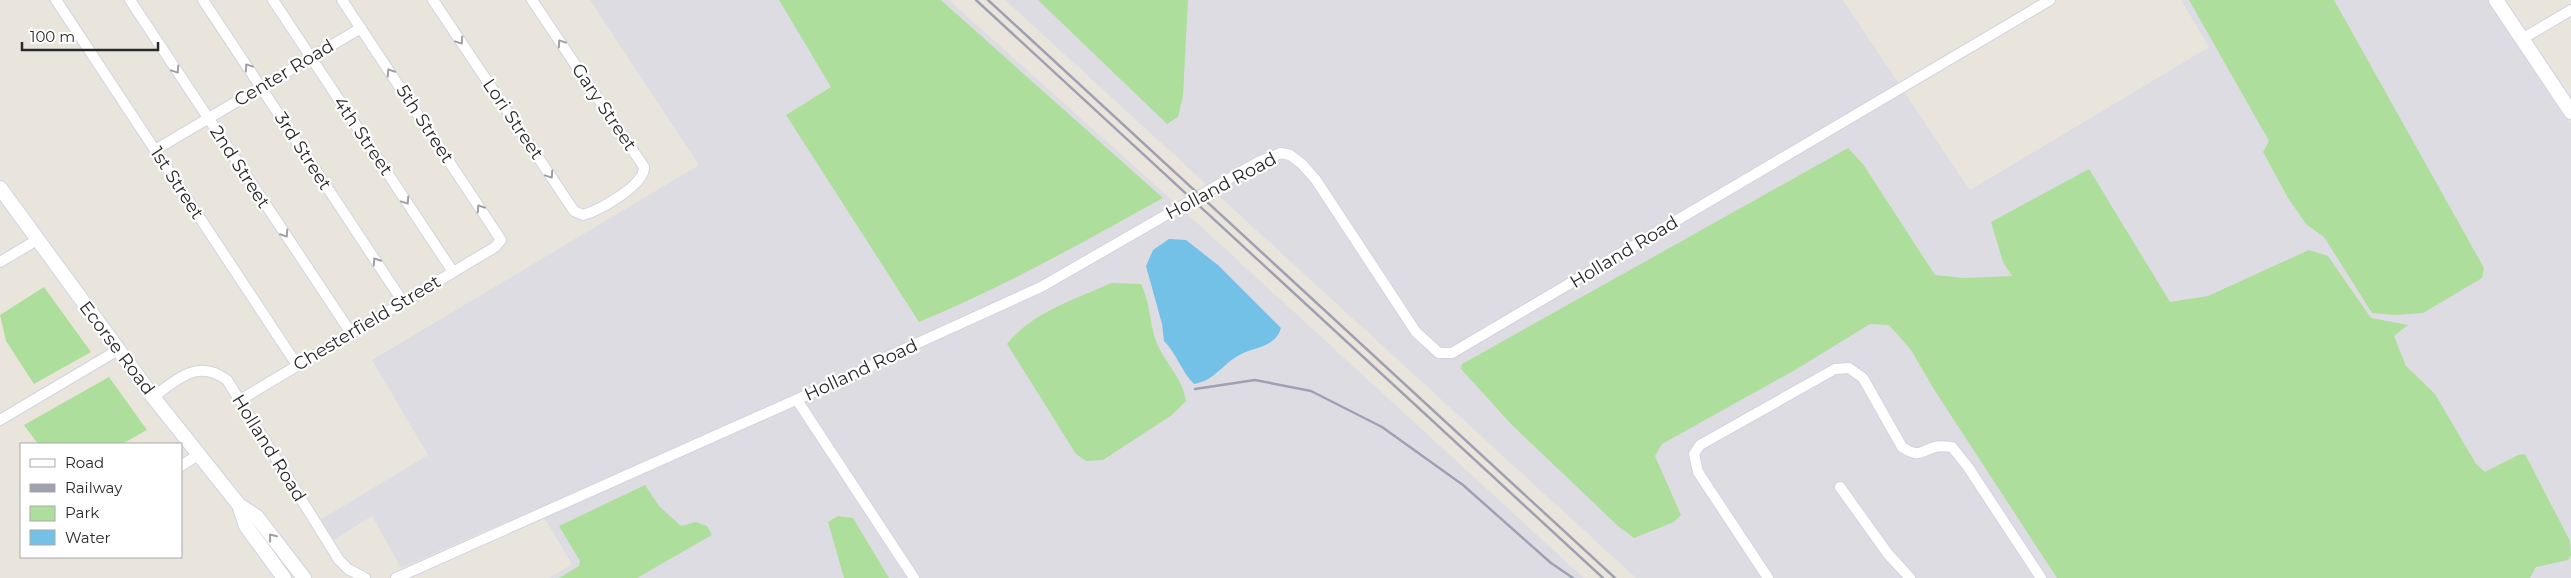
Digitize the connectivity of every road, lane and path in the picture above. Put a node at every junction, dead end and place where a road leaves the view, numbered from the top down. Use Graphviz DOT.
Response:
graph roads {
  1 [pos="56,0"];
  2 [pos="130,0"];
  3 [pos="203,0"];
  4 [pos="273,0"];
  5 [pos="342,0"];
  6 [pos="433,0"];
  7 [pos="532,0"];
  8 [pos="2050,0"];
  9 [pos="2496,0"];
  10 [pos="2571,10"];
  11 [pos="361,28"];
  12 [pos="2522,39"];
  13 [pos="311,57"];
  14 [pos="261,87"];
  15 [pos="2571,112"];
  16 [pos="208,118"];
  17 [pos="155,150"];
  18 [pos="0,188"];
  19 [pos="604,204"];
  20 [pos="37,240"];
  21 [pos="495,247"];
  22 [pos="0,262"];
  23 [pos="453,272"];
  24 [pos="403,302"];
  25 [pos="351,333"];
  26 [pos="118,350"];
  27 [pos="298,365"];
  28 [pos="153,397"];
  29 [pos="240,400"];
  30 [pos="797,400"];
  31 [pos="0,420"];
  32 [pos="198,455"];
  33 [pos="182,465"];
  34 [pos="1840,487"];
  35 [pos="239,505"];
  36 [pos="284,578"];
  37 [pos="304,578"];
  38 [pos="365,578"];
  39 [pos="396,578"];
  40 [pos="914,578"];
  41 [pos="1768,578"];
  42 [pos="1910,578"];
  43 [pos="2041,578"];
  1 -- 17 [label="street, 1st Street"];
  2 -- 16 [label="street, 2nd Street, one-way"];
  14 -- 3 [label="street, 3rd Street, one-way"];
  4 -- 13 [label="street, 4th Street"];
  5 -- 11 [label="street, 5th Street"];
  6 -- 19 [label="street, Lori Street, one-way"];
  19 -- 7 [label="street, Gary Street, one-way"];
  8 -- 30 [label="street, Holland Road"];
  9 -- 12 [label="main road"];
  10 -- 12 [label="street"];
  11 -- 13 [label="street, Center Road"];
  21 -- 11 [label="street, 5th Street, one-way"];
  12 -- 15 [label="main road"];
  13 -- 14 [label="street, Center Road"];
  13 -- 23 [label="street, 4th Street, one-way"];
  14 -- 16 [label="street, Center Road"];
  24 -- 14 [label="street, 3rd Street, one-way"];
  16 -- 17 [label="street, Center Road"];
  16 -- 25 [label="street, 2nd Street, one-way"];
  17 -- 27 [label="street, 1st Street"];
  18 -- 20 [label="main road, Ecorse Road"];
  20 -- 22 [label="street"];
  20 -- 26 [label="main road, Ecorse Road"];
  21 -- 23 [label="street, Chesterfield Street"];
  23 -- 24 [label="street, Chesterfield Street"];
  24 -- 25 [label="street, Chesterfield Street"];
  25 -- 27 [label="street, Chesterfield Street"];
  26 -- 28 [label="main road, Ecorse Road"];
  26 -- 31 [label="street"];
  27 -- 29 [label="street, Chesterfield Street"];
  28 -- 29 [label="street, Holland Road"];
  28 -- 32 [label="main road, Ecorse Road"];
  29 -- 38 [label="street, Holland Road"];
  30 -- 39 [label="street, Holland Road"];
  30 -- 40 [label="street"];
  32 -- 33 [label="street"];
  32 -- 35 [label="main road, Ecorse Road"];
  34 -- 42 [label="street"];
  35 -- 36 [label="main road, Ecorse Road"];
  37 -- 35 [label="main road, Ecorse Road, one-way"];
  41 -- 43 [label="street"];
}
